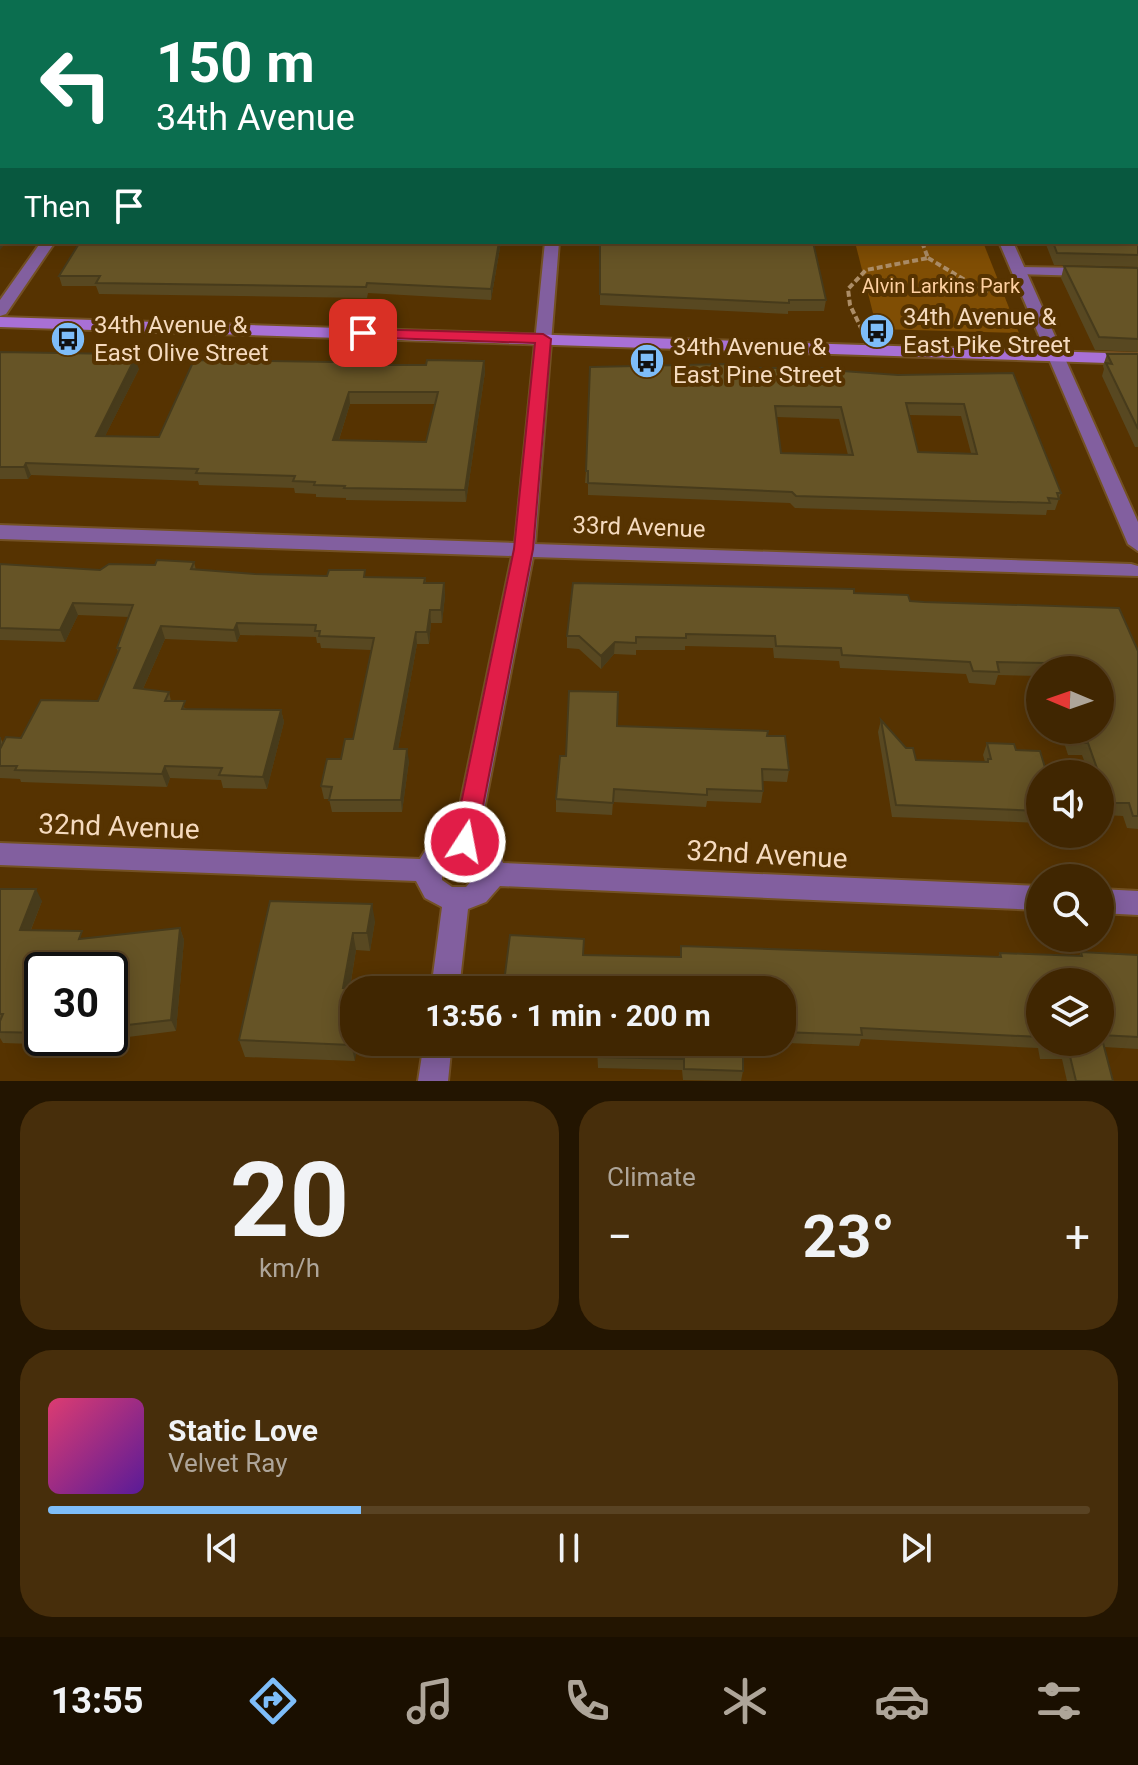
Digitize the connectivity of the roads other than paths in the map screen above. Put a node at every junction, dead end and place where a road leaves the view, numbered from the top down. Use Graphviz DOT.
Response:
graph roads {
  1 [pos="47,244"];
  2 [pos="552,244"];
  3 [pos="1007,244"];
  4 [pos="1019,271"];
  5 [pos="1107,272"];
  6 [pos="0,311"];
  7 [pos="0,322"];
  8 [pos="543,339"];
  9 [pos="1057,358"];
  10 [pos="1138,359"];
  11 [pos="0,532"];
  12 [pos="1138,544"];
  13 [pos="524,549"];
  14 [pos="1136,570"];
  15 [pos="465,842"];
  16 [pos="0,854"];
  17 [pos="427,870"];
  18 [pos="492,874"];
  19 [pos="1026,897"];
  20 [pos="456,899"];
  21 [pos="1114,902"];
  22 [pos="1138,903"];
  23 [pos="447,976"];
  24 [pos="436,1056"];
  25 [pos="433,1081"];
  1 -- 6 [label="street"];
  2 -- 8 [label="street"];
  3 -- 4 [label="street"];
  4 -- 5 [label="lane"];
  4 -- 9 [label="street"];
  7 -- 8 [label="street"];
  8 -- 9 [label="street"];
  8 -- 13 [label="street"];
  9 -- 10 [label="street"];
  9 -- 12 [label="street"];
  11 -- 13 [label="street, 33rd Avenue"];
  13 -- 14 [label="street, 33rd Avenue"];
  13 -- 15 [label="street"];
  15 -- 17 [label="street"];
  15 -- 18 [label="street"];
  16 -- 17 [label="street, 32nd Avenue"];
  17 -- 20 [label="street"];
  18 -- 19 [label="street, 32nd Avenue"];
  18 -- 20 [label="street"];
  20 -- 23 [label="street"];
  21 -- 22 [label="street"];
  24 -- 25 [label="street"];
}
